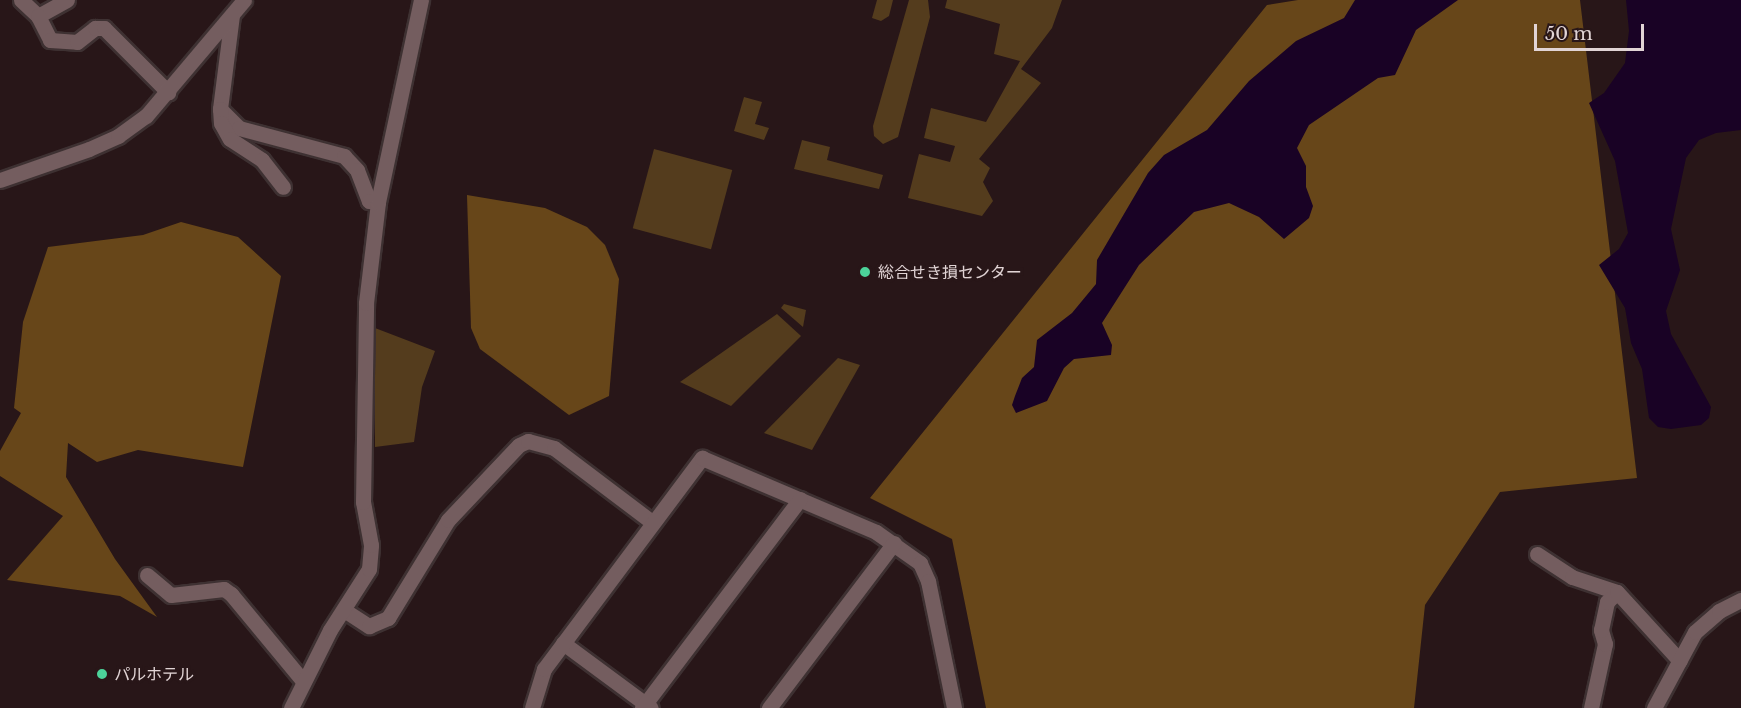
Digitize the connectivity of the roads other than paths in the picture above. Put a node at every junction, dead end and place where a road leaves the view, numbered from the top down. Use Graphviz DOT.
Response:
graph roads {
  1 [pos="21,0"];
  2 [pos="67,0"];
  3 [pos="244,0"];
  4 [pos="421,0"];
  5 [pos="232,15"];
  6 [pos="38,16"];
  7 [pos="168,92"];
  8 [pos="220,109"];
  9 [pos="0,180"];
  10 [pos="283,187"];
  11 [pos="378,202"];
  12 [pos="800,500"];
  13 [pos="653,523"];
  14 [pos="894,543"];
  15 [pos="1537,554"];
  16 [pos="147,575"];
  17 [pos="1617,592"];
  18 [pos="1741,600"];
  19 [pos="344,610"];
  20 [pos="563,643"];
  21 [pos="1680,662"];
  22 [pos="303,681"];
  23 [pos="646,706"];
  24 [pos="291,708"];
  25 [pos="532,708"];
  26 [pos="769,708"];
  27 [pos="954,708"];
  28 [pos="1591,708"];
  29 [pos="1654,708"];
  1 -- 6 [label="street"];
  2 -- 6 [label="street"];
  3 -- 5 [label="street"];
  4 -- 11 [label="street"];
  5 -- 7 [label="street"];
  5 -- 8 [label="street"];
  6 -- 7 [label="street"];
  7 -- 9 [label="street"];
  8 -- 10 [label="street"];
  8 -- 11 [label="street"];
  11 -- 19 [label="street"];
  12 -- 13 [label="street"];
  12 -- 14 [label="street"];
  12 -- 23 [label="street"];
  13 -- 19 [label="street"];
  13 -- 20 [label="street"];
  14 -- 26 [label="street"];
  14 -- 27 [label="street"];
  15 -- 17 [label="street"];
  16 -- 22 [label="street"];
  17 -- 21 [label="street"];
  17 -- 28 [label="street"];
  18 -- 21 [label="street"];
  19 -- 22 [label="street"];
  20 -- 23 [label="street"];
  20 -- 25 [label="street"];
  21 -- 29 [label="street"];
  22 -- 24 [label="street"];
}
